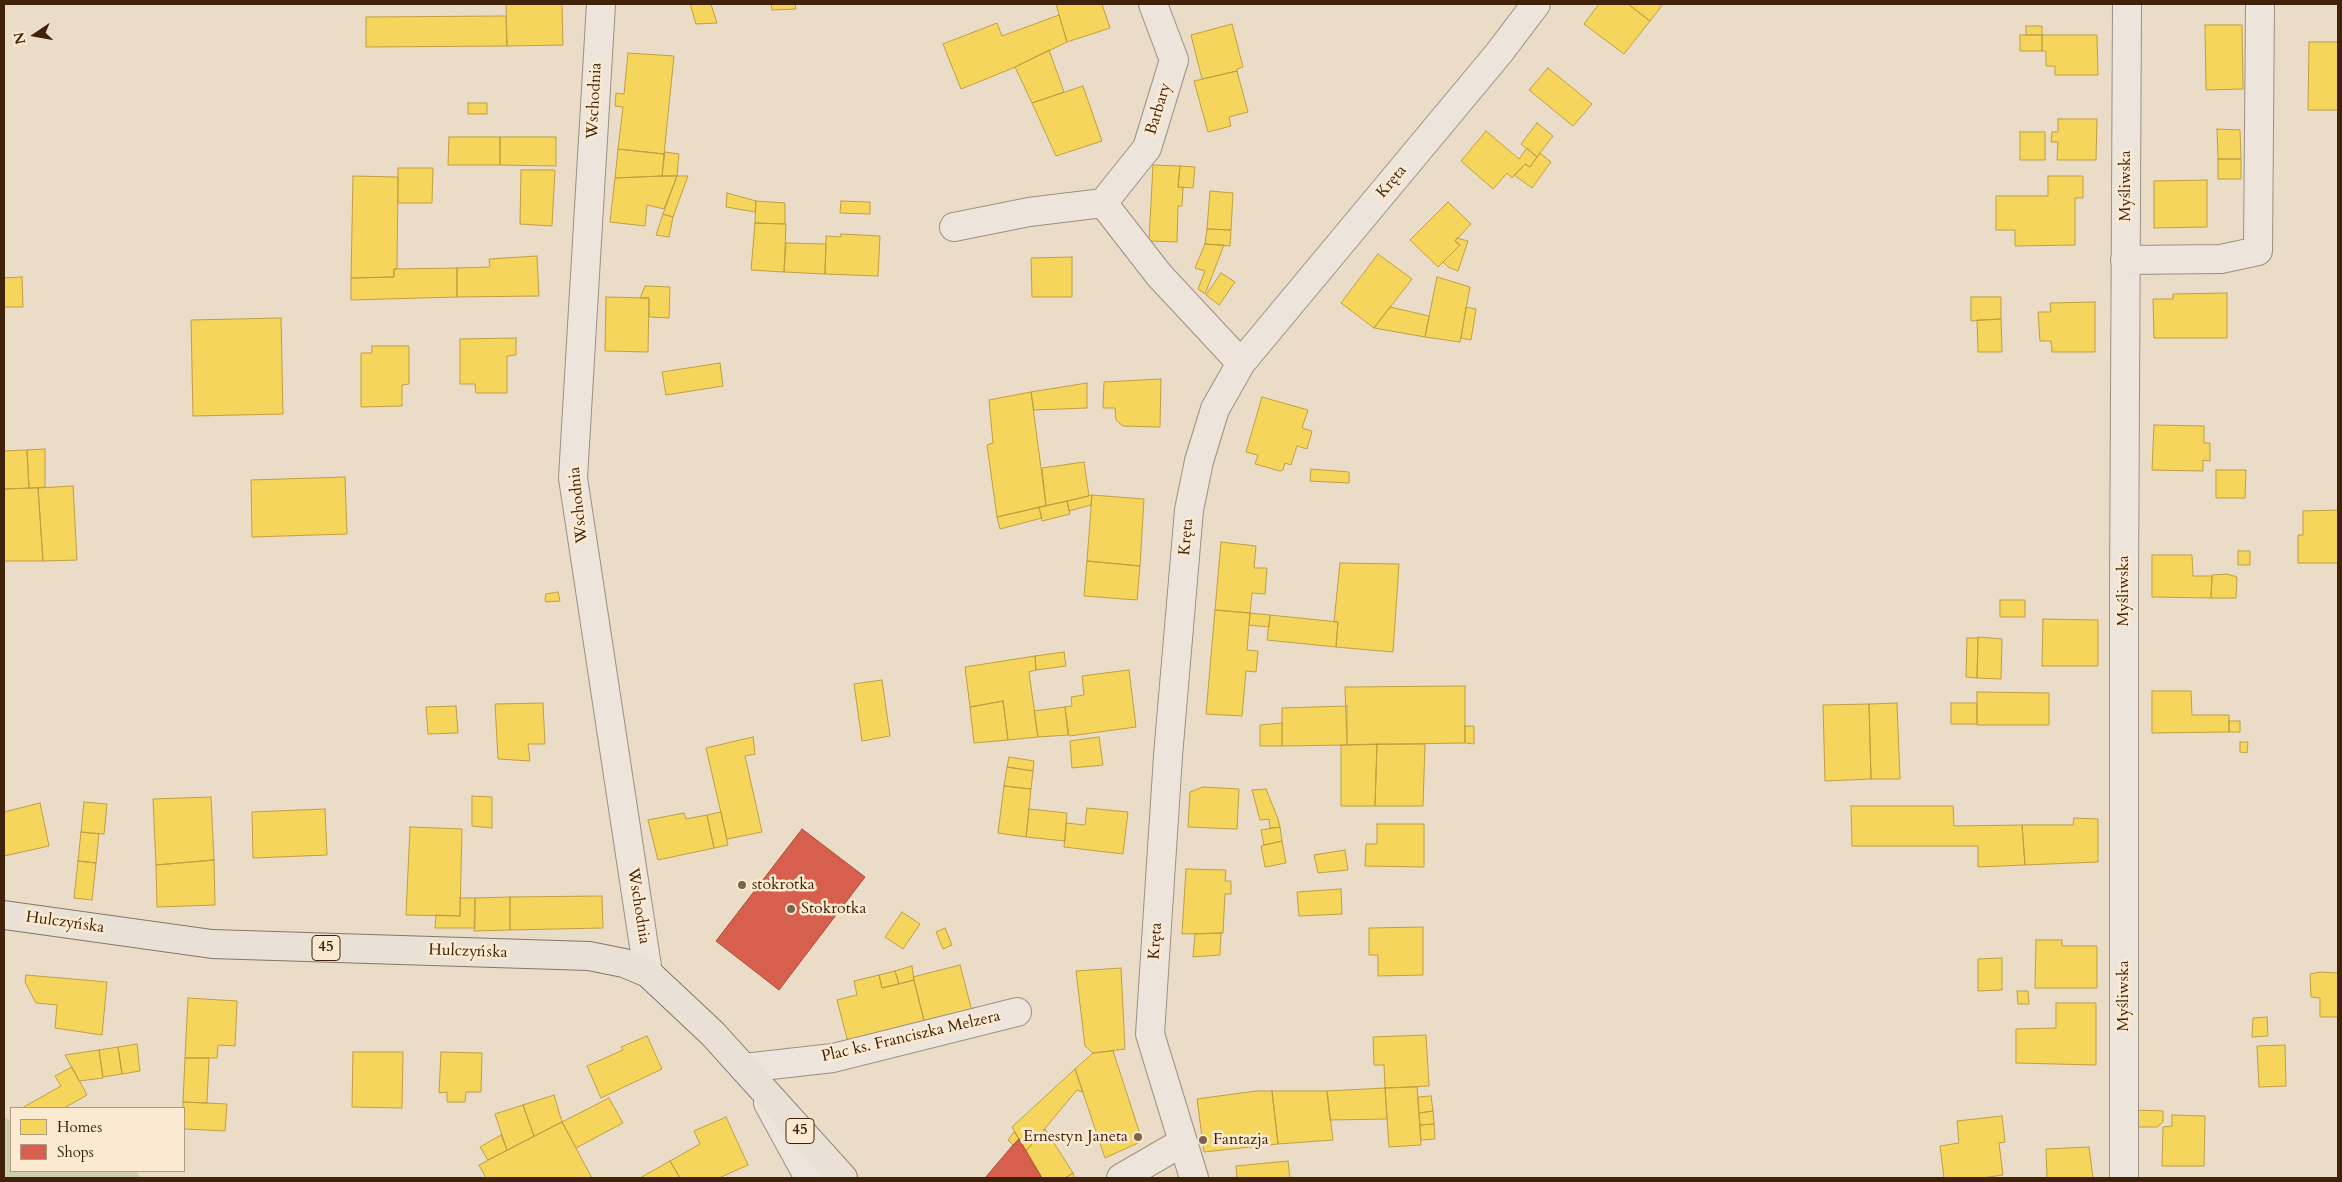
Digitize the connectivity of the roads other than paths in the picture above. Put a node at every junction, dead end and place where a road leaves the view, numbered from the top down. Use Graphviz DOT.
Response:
graph roads {
  1 [pos="601,4"];
  2 [pos="1152,4"];
  3 [pos="1536,4"];
  4 [pos="2127,4"];
  5 [pos="2260,4"];
  6 [pos="1103,203"];
  7 [pos="954,227"];
  8 [pos="2126,260"];
  9 [pos="1241,363"];
  10 [pos="4,916"];
  11 [pos="648,973"];
  12 [pos="1017,1012"];
  13 [pos="751,1076"];
  14 [pos="1183,1142"];
  15 [pos="809,1178"];
  16 [pos="843,1178"];
  17 [pos="1121,1178"];
  18 [pos="1194,1178"];
  19 [pos="2124,1178"];
  1 -- 11 [label="street, Wschodnia"];
  2 -- 6 [label="street, Barbary"];
  3 -- 9 [label="street, Kręta"];
  4 -- 8 [label="street, Myśliwska"];
  5 -- 8 [label="street"];
  6 -- 7 [label="street"];
  6 -- 9 [label="street"];
  8 -- 19 [label="street, Myśliwska"];
  9 -- 14 [label="street, Kręta"];
  10 -- 11 [label="main road, Hulczyńska / 45"];
  11 -- 13 [label="main road, Hulczyńska / 45"];
  12 -- 13 [label="street, Plac ks. Franciszka Melzera"];
  13 -- 15 [label="street"];
  13 -- 16 [label="main road, Hulczyńska / 45"];
  14 -- 17 [label="street"];
  14 -- 18 [label="street, Kręta"];
}
